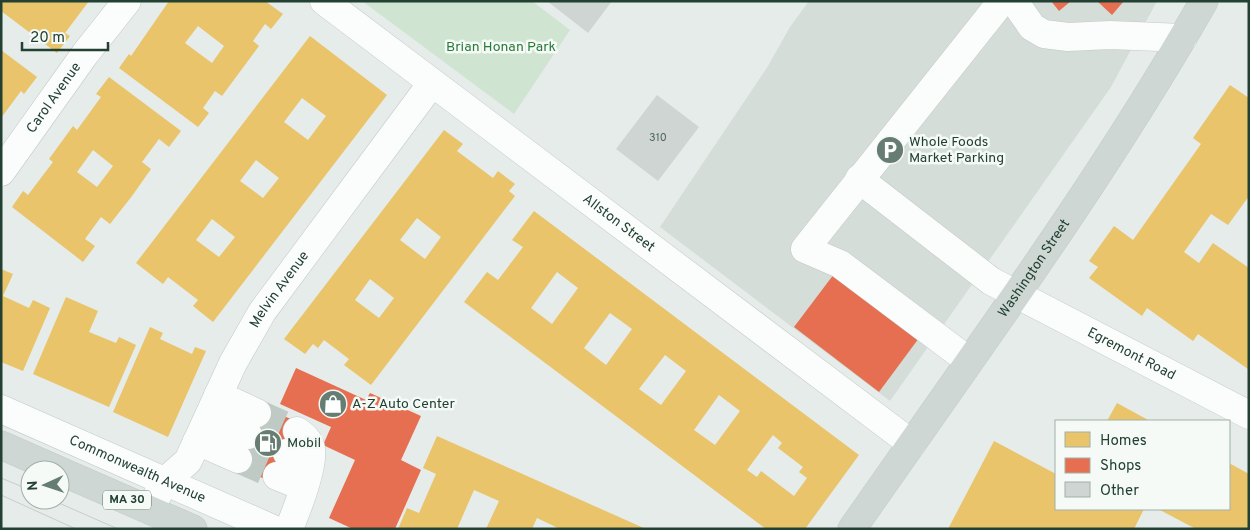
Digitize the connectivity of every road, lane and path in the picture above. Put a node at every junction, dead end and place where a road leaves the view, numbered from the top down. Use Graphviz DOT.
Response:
graph roads {
  1 [pos="127,1"];
  2 [pos="324,1"];
  3 [pos="1002,1"];
  4 [pos="1014,1"];
  5 [pos="1204,1"];
  6 [pos="1184,38"];
  7 [pos="432,83"];
  8 [pos="1,172"];
  9 [pos="859,179"];
  10 [pos="1014,295"];
  11 [pos="969,362"];
  12 [pos="1,409"];
  13 [pos="1249,415"];
  14 [pos="208,418"];
  15 [pos="912,444"];
  16 [pos="1,445"];
  17 [pos="36,460"];
  18 [pos="295,462"];
  19 [pos="70,475"];
  20 [pos="164,482"];
  21 [pos="150,510"];
  22 [pos="193,529"];
  23 [pos="273,529"];
  24 [pos="289,529"];
  25 [pos="852,529"];
  1 -- 8 [label="street, Carol Avenue"];
  2 -- 7 [label="street, Allston Street"];
  3 -- 9 [label="street"];
  4 -- 6 [label="street"];
  5 -- 6 [label="main road, Washington Street"];
  6 -- 10 [label="main road, Washington Street"];
  7 -- 14 [label="street, Melvin Avenue"];
  7 -- 15 [label="street, Allston Street"];
  9 -- 10 [label="street, Egremont Road"];
  9 -- 11 [label="street"];
  10 -- 11 [label="main road, Washington Street"];
  10 -- 13 [label="street, Egremont Road"];
  11 -- 15 [label="main road, Washington Street"];
  12 -- 20 [label="street, Commonwealth Avenue"];
  14 -- 14 [label="street"];
  14 -- 20 [label="street, Melvin Avenue"];
  15 -- 25 [label="main road, Washington Street"];
  16 -- 17 [label="main road, MA 30"];
  18 -- 24 [label="street"];
  19 -- 21 [label="main road, MA 30"];
  20 -- 21 [label="street, Melvin Avenue"];
  20 -- 23 [label="street, Commonwealth Avenue"];
  21 -- 22 [label="main road, MA 30"];
}
